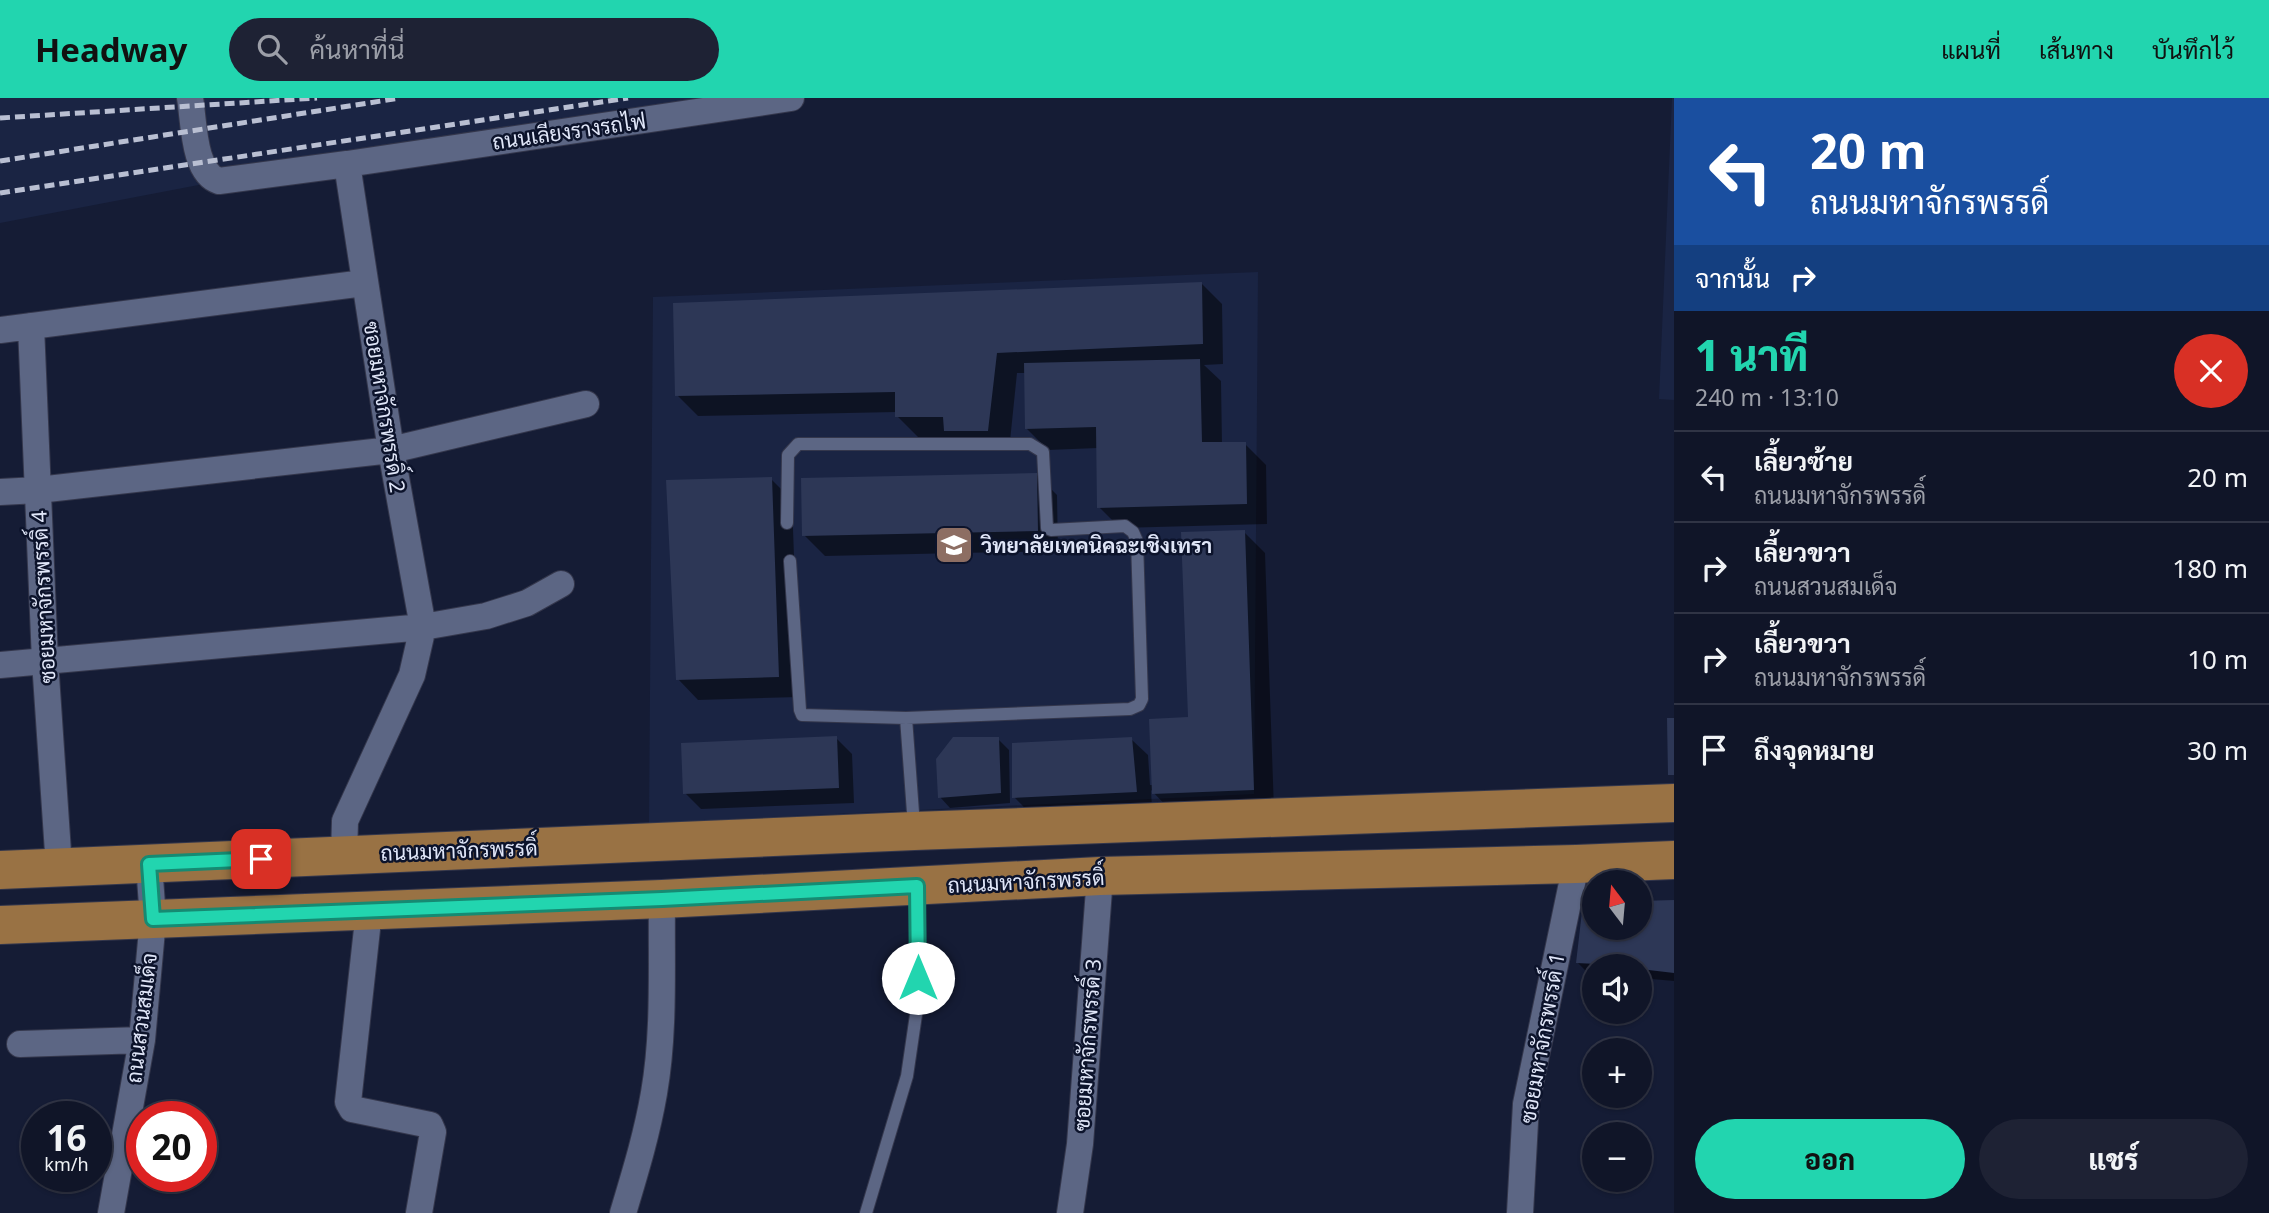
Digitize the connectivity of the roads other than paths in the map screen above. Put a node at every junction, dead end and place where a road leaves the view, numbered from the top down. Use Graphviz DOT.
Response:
graph roads {
  1 [pos="190,98"];
  2 [pos="791,98"];
  3 [pos="347,164"];
  4 [pos="364,283"];
  5 [pos="31,326"];
  6 [pos="0,330"];
  7 [pos="586,404"];
  8 [pos="391,450"];
  9 [pos="38,490"];
  10 [pos="0,492"];
  11 [pos="787,523"];
  12 [pos="790,561"];
  13 [pos="561,584"];
  14 [pos="423,627"];
  15 [pos="45,661"];
  16 [pos="0,665"];
  17 [pos="906,718"];
  18 [pos="1674,803"];
  19 [pos="914,831"];
  20 [pos="344,855"];
  21 [pos="1674,859"];
  22 [pos="149,864"];
  23 [pos="1576,864"];
  24 [pos="59,867"];
  25 [pos="0,870"];
  26 [pos="1100,876"];
  27 [pos="917,886"];
  28 [pos="662,899"];
  29 [pos="369,911"];
  30 [pos="153,919"];
  31 [pos="0,925"];
  32 [pos="142,1040"];
  33 [pos="20,1044"];
  34 [pos="1073,1212"];
  35 [pos="111,1213"];
  36 [pos="419,1213"];
  37 [pos="623,1213"];
  38 [pos="866,1213"];
  39 [pos="1520,1213"];
  1 -- 3 [label="street"];
  2 -- 3 [label="street, ถนนเลียงรางรถไฟ"];
  3 -- 4 [label="street, ซอยมหาจักรพรรดิ์ 2"];
  4 -- 5 [label="street"];
  4 -- 8 [label="street, ซอยมหาจักรพรรดิ์ 2"];
  5 -- 6 [label="street"];
  5 -- 9 [label="street, ซอยมหาจักรพรรดิ์ 4"];
  7 -- 8 [label="street"];
  8 -- 9 [label="street"];
  8 -- 14 [label="street, ซอยมหาจักรพรรดิ์ 2"];
  9 -- 10 [label="street"];
  9 -- 15 [label="street, ซอยมหาจักรพรรดิ์ 4"];
  11 -- 17 [label="lane"];
  12 -- 17 [label="lane"];
  13 -- 14 [label="street"];
  14 -- 15 [label="street"];
  14 -- 20 [label="street, ซอยมหาจักรพรรดิ์ 2"];
  15 -- 16 [label="street"];
  15 -- 24 [label="street, ซอยมหาจักรพรรดิ์ 4"];
  17 -- 19 [label="lane"];
  18 -- 19 [label="main road, ถนนมหาจักรพรรดิ์"];
  19 -- 20 [label="main road, ถนนมหาจักรพรรดิ์"];
  20 -- 22 [label="main road, ถนนมหาจักรพรรดิ์"];
  21 -- 23 [label="main road, ถนนมหาจักรพรรดิ์"];
  22 -- 24 [label="main road, ถนนมหาจักรพรรดิ์"];
  22 -- 30 [label="street, ถนนสวนสมเด็จ"];
  23 -- 26 [label="main road, ถนนมหาจักรพรรดิ์"];
  23 -- 39 [label="street, ซอยมหาจักรพรรดิ์ 1"];
  24 -- 25 [label="main road, ถนนมหาจักรพรรดิ์"];
  26 -- 27 [label="main road, ถนนมหาจักรพรรดิ์"];
  26 -- 34 [label="street, ซอยมหาจักรพรรดิ์ 3"];
  27 -- 28 [label="main road, ถนนมหาจักรพรรดิ์"];
  27 -- 38 [label="lane"];
  28 -- 29 [label="main road, ถนนมหาจักรพรรดิ์"];
  28 -- 37 [label="street"];
  29 -- 30 [label="main road, ถนนมหาจักรพรรดิ์"];
  29 -- 36 [label="street"];
  30 -- 31 [label="main road, ถนนมหาจักรพรรดิ์"];
  30 -- 32 [label="street, ถนนสวนสมเด็จ"];
  32 -- 33 [label="street"];
  32 -- 35 [label="street, ถนนสวนสมเด็จ"];
}
